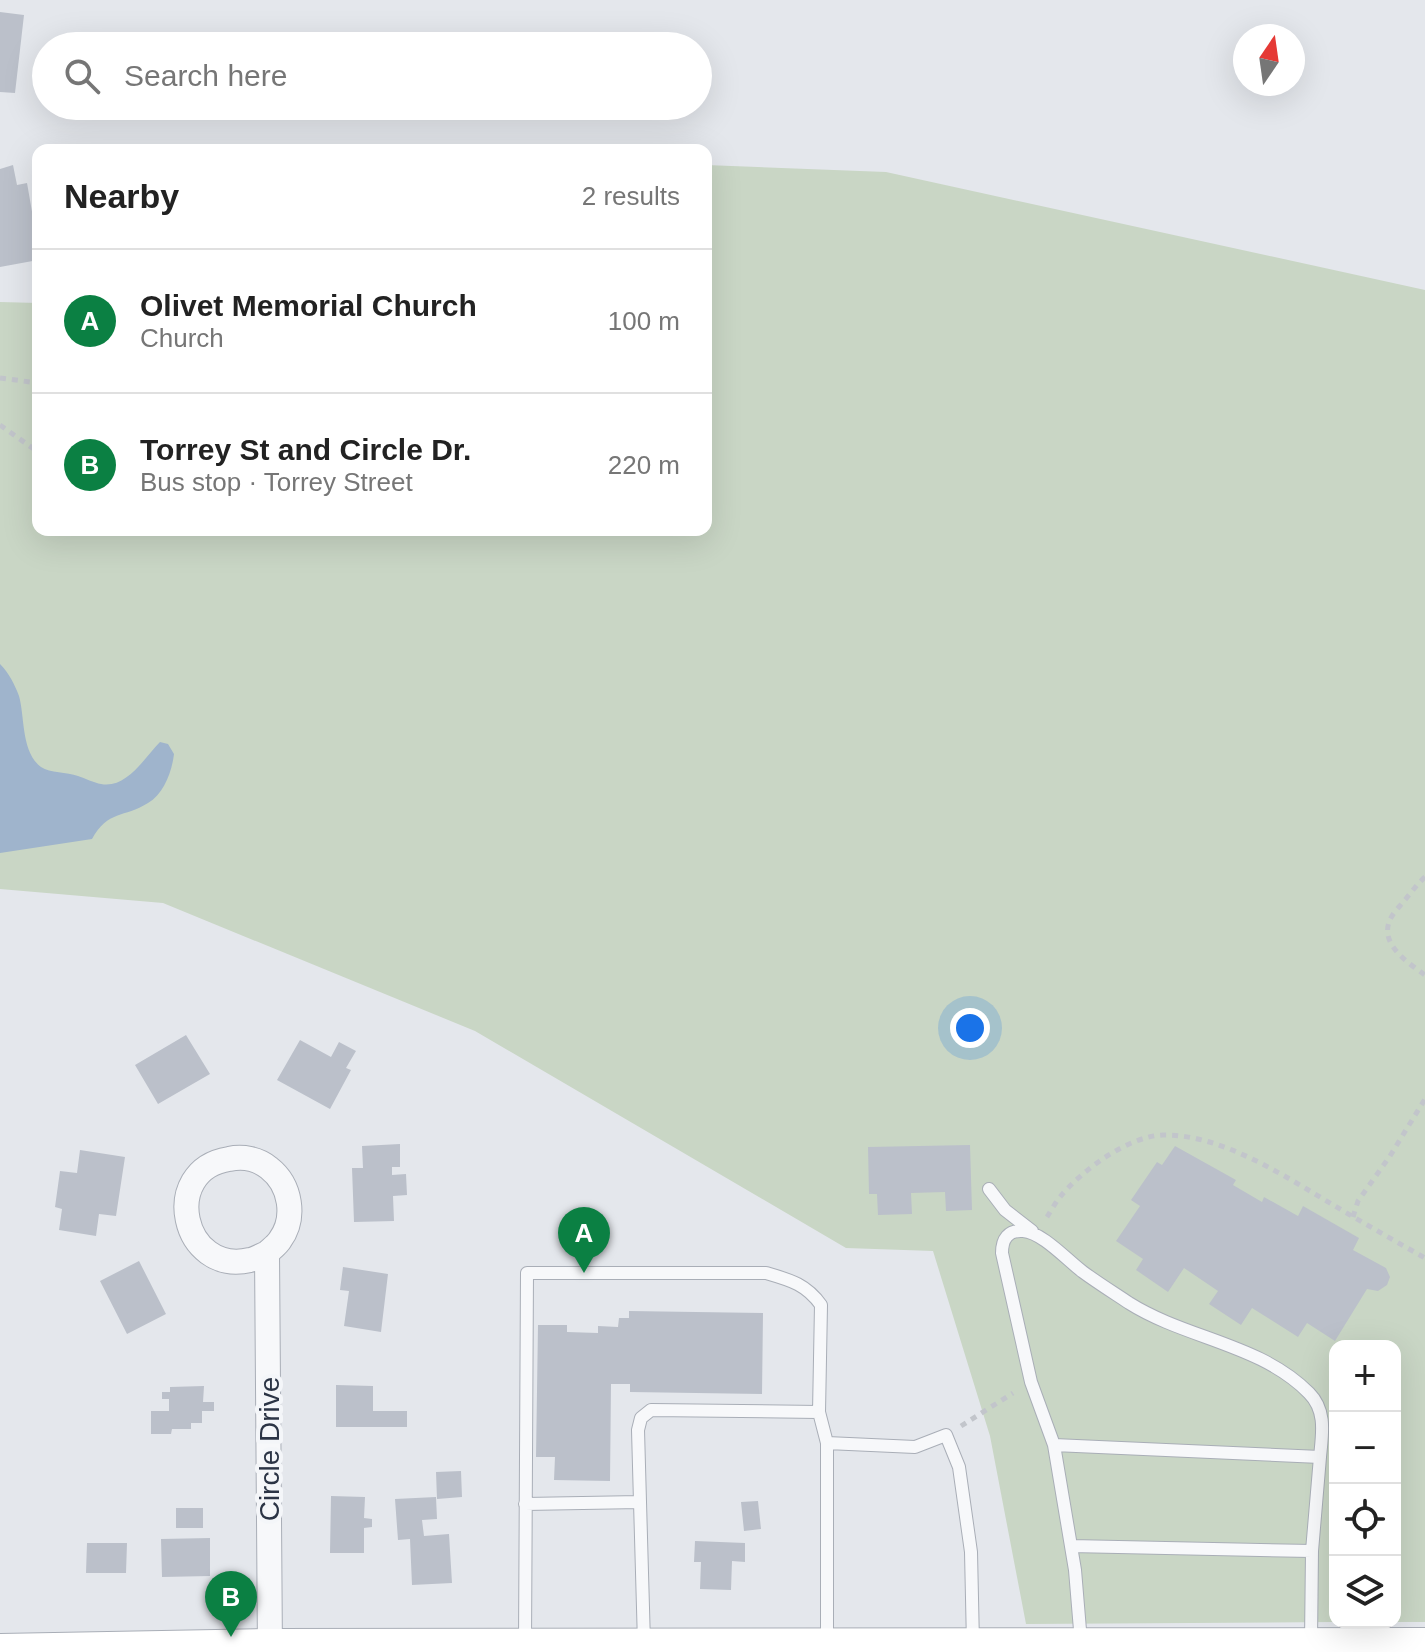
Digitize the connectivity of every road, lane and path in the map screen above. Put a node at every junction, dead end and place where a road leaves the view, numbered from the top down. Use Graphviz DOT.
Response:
graph roads {
  1 [pos="0,378"];
  2 [pos="32,382"];
  3 [pos="0,425"];
  4 [pos="32,448"];
  5 [pos="1425,877"];
  6 [pos="1425,975"];
  7 [pos="1425,1099"];
  8 [pos="989,1189"];
  9 [pos="1353,1217"];
  10 [pos="1037,1235"];
  11 [pos="267,1253"];
  12 [pos="1425,1258"];
  13 [pos="1031,1382"];
  14 [pos="819,1412"];
  15 [pos="946,1435"];
  16 [pos="827,1443"];
  17 [pos="1054,1445"];
  18 [pos="1320,1457"];
  19 [pos="640,1502"];
  20 [pos="525,1504"];
  21 [pos="1071,1546"];
  22 [pos="1312,1551"];
  23 [pos="525,1644"];
  24 [pos="973,1644"];
  25 [pos="1425,1644"];
  26 [pos="1311,1645"];
  27 [pos="827,1646"];
  28 [pos="658,1647"];
  29 [pos="270,1648"];
  30 [pos="1063,1648"];
  31 [pos="0,1650"];
  1 -- 2 [label="path"];
  3 -- 4 [label="path"];
  5 -- 6 [label="path"];
  7 -- 9 [label="path"];
  8 -- 10 [label="lane"];
  9 -- 10 [label="path"];
  9 -- 12 [label="path"];
  10 -- 13 [label="lane"];
  10 -- 18 [label="lane"];
  11 -- 11 [label="street"];
  11 -- 29 [label="street, Circle Drive"];
  13 -- 15 [label="path"];
  13 -- 17 [label="lane"];
  14 -- 16 [label="lane"];
  14 -- 19 [label="lane"];
  14 -- 20 [label="lane"];
  15 -- 16 [label="lane"];
  15 -- 24 [label="lane"];
  16 -- 27 [label="lane"];
  17 -- 18 [label="lane"];
  17 -- 21 [label="lane"];
  18 -- 22 [label="lane"];
  19 -- 20 [label="lane"];
  19 -- 28 [label="lane"];
  20 -- 23 [label="lane"];
  21 -- 22 [label="lane"];
  21 -- 30 [label="lane"];
  22 -- 26 [label="lane"];
  23 -- 28 [label="main road"];
  23 -- 29 [label="main road"];
  24 -- 27 [label="main road"];
  24 -- 30 [label="main road"];
  25 -- 26 [label="main road"];
  26 -- 30 [label="main road"];
  27 -- 28 [label="main road"];
  29 -- 31 [label="main road"];
}
